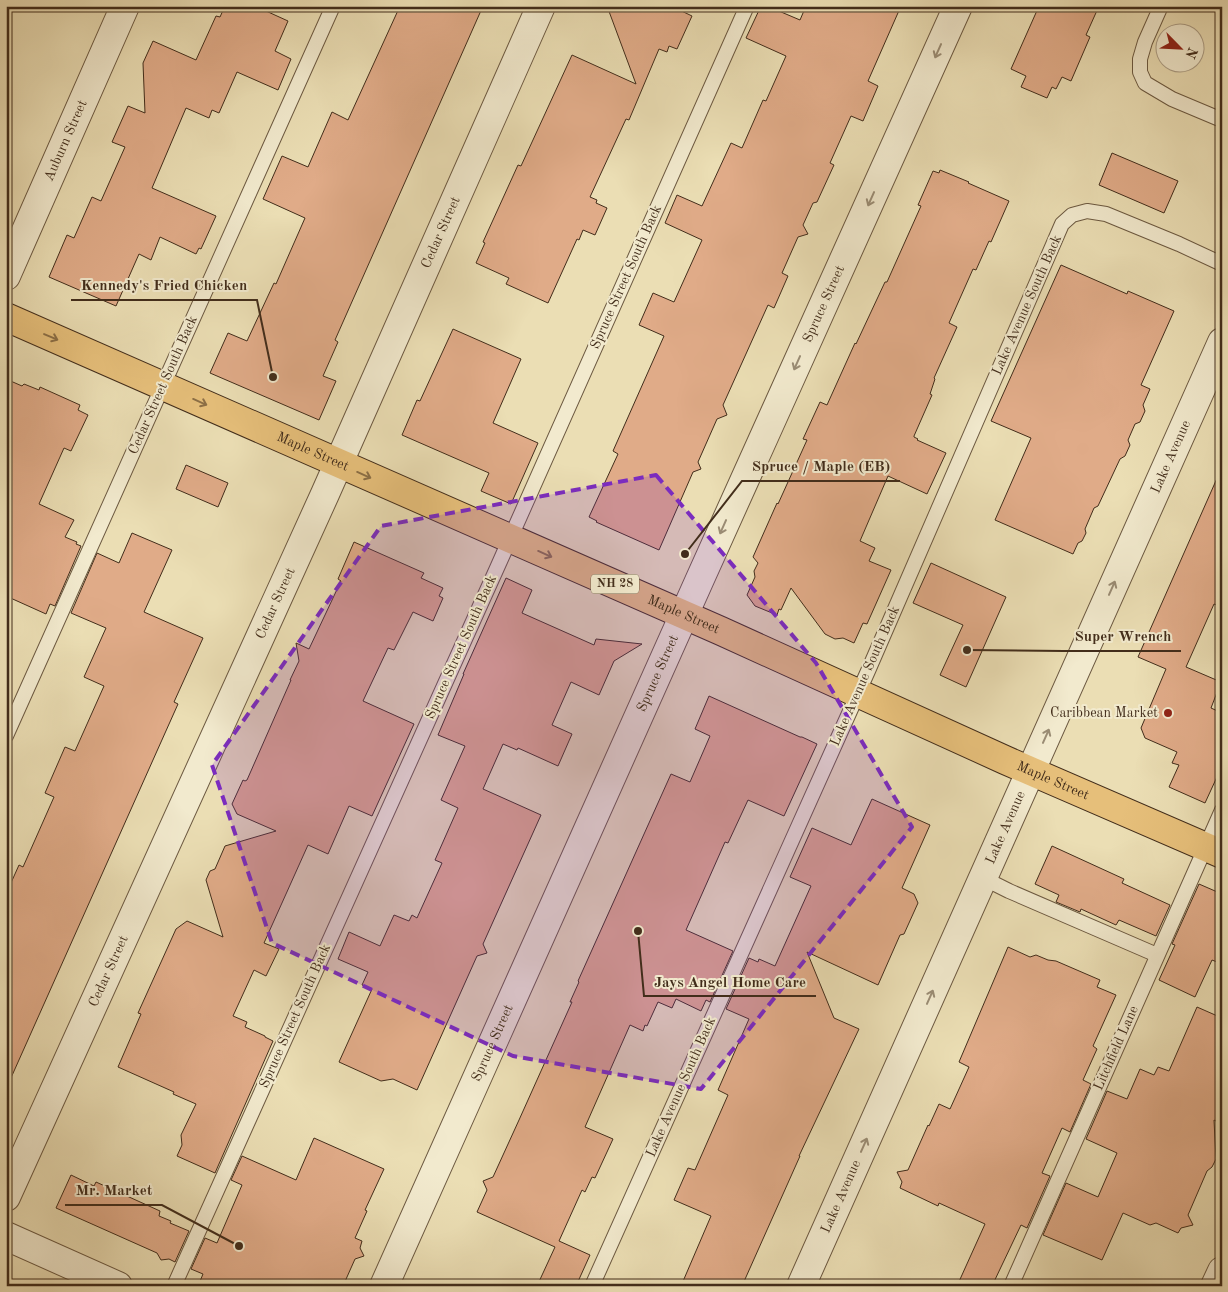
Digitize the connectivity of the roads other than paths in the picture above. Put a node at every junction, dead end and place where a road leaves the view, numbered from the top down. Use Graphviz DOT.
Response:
graph roads {
  1 [pos="125,6"];
  2 [pos="333,6"];
  3 [pos="541,6"];
  4 [pos="747,6"];
  5 [pos="958,6"];
  6 [pos="1160,6"];
  7 [pos="1222,120"];
  8 [pos="1222,264"];
  9 [pos="6,276"];
  10 [pos="6,317"];
  11 [pos="1222,342"];
  12 [pos="163,386"];
  13 [pos="338,463"];
  14 [pos="510,538"];
  15 [pos="684,615"];
  16 [pos="858,693"];
  17 [pos="6,736"];
  18 [pos="1030,771"];
  19 [pos="1222,810"];
  20 [pos="1214,851"];
  21 [pos="983,878"];
  22 [pos="1157,955"];
  23 [pos="6,1197"];
  24 [pos="6,1236"];
  25 [pos="1222,1271"];
  26 [pos="118,1286"];
  27 [pos="174,1286"];
  28 [pos="384,1286"];
  29 [pos="592,1286"];
  30 [pos="801,1286"];
  31 [pos="1011,1286"];
  32 [pos="1215,1286"];
  1 -- 9 [label="street, Auburn Street"];
  2 -- 12 [label="lane, Cedar Street South Back"];
  3 -- 13 [label="street, Cedar Street"];
  4 -- 14 [label="lane, Spruce Street South Back"];
  5 -- 15 [label="street, Spruce Street, one-way"];
  6 -- 7 [label="lane"];
  8 -- 16 [label="lane, Lake Avenue South Back"];
  10 -- 12 [label="main road, Maple Street / NH 28, one-way"];
  18 -- 11 [label="street, Lake Avenue, one-way"];
  12 -- 13 [label="main road, Maple Street / NH 28, one-way"];
  12 -- 17 [label="lane, Cedar Street South Back"];
  13 -- 14 [label="main road, Maple Street / NH 28, one-way"];
  13 -- 23 [label="street, Cedar Street"];
  14 -- 15 [label="main road, Maple Street / NH 28, one-way"];
  14 -- 27 [label="lane, Spruce Street South Back"];
  15 -- 16 [label="main road, Maple Street / NH 28"];
  15 -- 28 [label="street, Spruce Street"];
  16 -- 18 [label="main road, Maple Street / NH 28"];
  16 -- 29 [label="lane, Lake Avenue South Back"];
  18 -- 20 [label="main road, Maple Street / NH 28"];
  18 -- 21 [label="street, Lake Avenue"];
  19 -- 20 [label="lane, Litchfield Lane"];
  20 -- 22 [label="lane, Litchfield Lane"];
  21 -- 22 [label="lane"];
  30 -- 21 [label="street, Lake Avenue, one-way"];
  22 -- 31 [label="lane, Litchfield Lane"];
  24 -- 26 [label="street"];
  25 -- 32 [label="street"];
}
